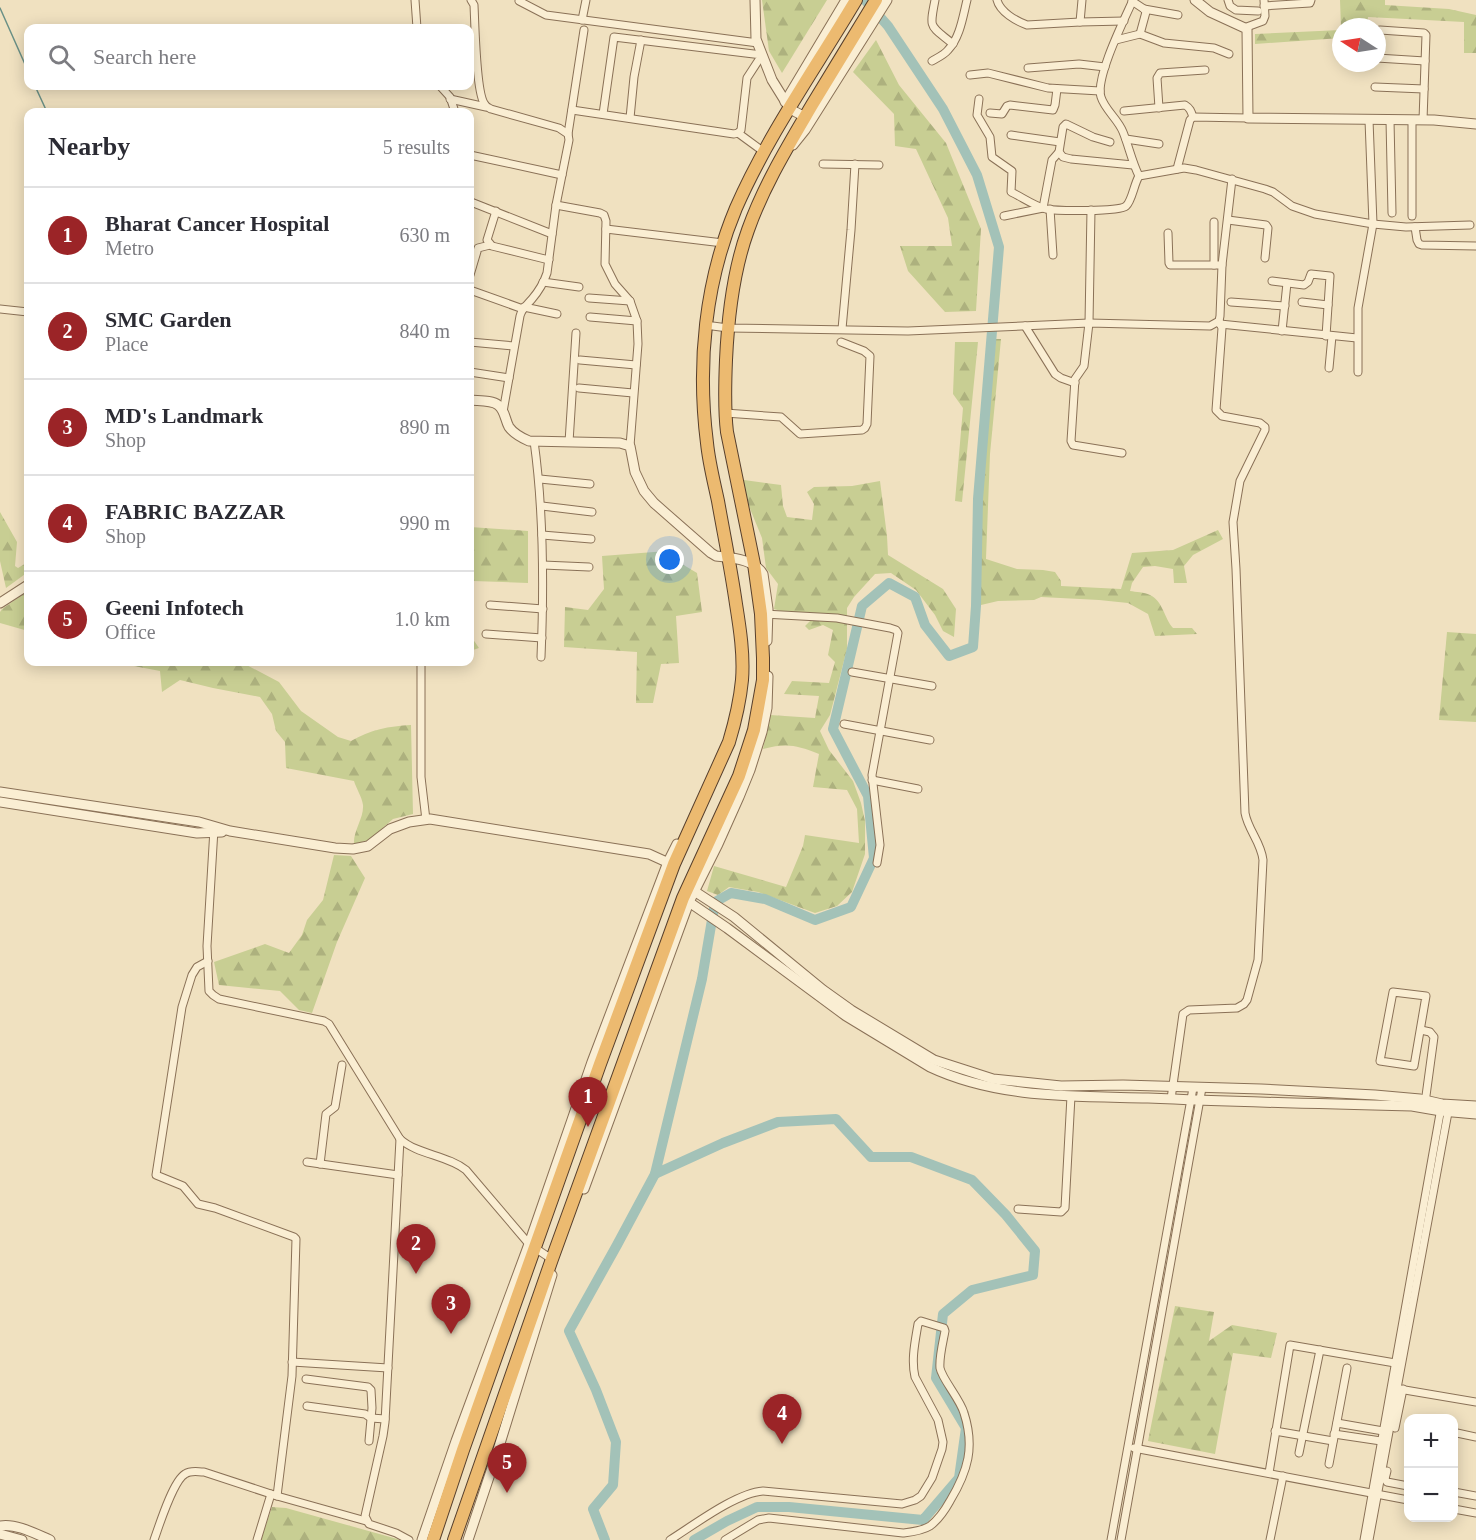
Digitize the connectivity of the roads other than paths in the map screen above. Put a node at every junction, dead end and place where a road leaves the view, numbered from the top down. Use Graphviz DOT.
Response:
graph roads {
  1 [pos="415,0"];
  2 [pos="586,0"];
  3 [pos="755,0"];
  4 [pos="846,0"];
  5 [pos="856,0"];
  6 [pos="876,0"];
  7 [pos="887,0"];
  8 [pos="936,0"];
  9 [pos="967,0"];
  10 [pos="997,0"];
  11 [pos="1082,0"];
  12 [pos="1195,0"];
  13 [pos="1228,0"];
  14 [pos="1311,0"];
  15 [pos="472,1"];
  16 [pos="519,1"];
  17 [pos="1132,1"];
  18 [pos="1264,3"];
  19 [pos="1144,9"];
  20 [pos="1258,11"];
  21 [pos="1179,15"];
  22 [pos="840,19"];
  23 [pos="582,20"];
  24 [pos="1080,21"];
  25 [pos="1124,21"];
  26 [pos="417,24"];
  27 [pos="1244,28"];
  28 [pos="585,30"];
  29 [pos="1386,30"];
  30 [pos="1140,34"];
  31 [pos="859,36"];
  32 [pos="641,40"];
  33 [pos="1116,40"];
  34 [pos="758,44"];
  35 [pos="953,44"];
  36 [pos="1229,54"];
  37 [pos="762,55"];
  38 [pos="1386,59"];
  39 [pos="1425,61"];
  40 [pos="932,62"];
  41 [pos="1105,67"];
  42 [pos="1029,68"];
  43 [pos="1205,70"];
  44 [pos="970,75"];
  45 [pos="1376,87"];
  46 [pos="1057,88"];
  47 [pos="1424,88"];
  48 [pos="443,90"];
  49 [pos="1100,92"];
  50 [pos="450,99"];
  51 [pos="980,99"];
  52 [pos="788,105"];
  53 [pos="486,106"];
  54 [pos="453,108"];
  55 [pos="1159,108"];
  56 [pos="572,110"];
  57 [pos="1124,111"];
  58 [pos="990,113"];
  59 [pos="603,114"];
  60 [pos="1193,117"];
  61 [pos="630,118"];
  62 [pos="809,118"];
  63 [pos="1248,118"];
  64 [pos="1369,120"];
  65 [pos="1390,120"];
  66 [pos="1413,120"];
  67 [pos="1423,120"];
  68 [pos="1476,124"];
  69 [pos="568,134"];
  70 [pos="738,134"];
  71 [pos="1011,135"];
  72 [pos="1126,139"];
  73 [pos="1060,142"];
  74 [pos="1110,142"];
  75 [pos="1159,144"];
  76 [pos="764,152"];
  77 [pos="1059,152"];
  78 [pos="474,156"];
  79 [pos="823,164"];
  80 [pos="855,164"];
  81 [pos="879,165"];
  82 [pos="1134,165"];
  83 [pos="1177,169"];
  84 [pos="562,175"];
  85 [pos="1139,176"];
  86 [pos="1232,179"];
  87 [pos="474,203"];
  88 [pos="556,205"];
  89 [pos="1046,208"];
  90 [pos="1091,210"];
  91 [pos="496,211"];
  92 [pos="1392,213"];
  93 [pos="1004,216"];
  94 [pos="1412,216"];
  95 [pos="1228,220"];
  96 [pos="1214,222"];
  97 [pos="1373,224"];
  98 [pos="1470,225"];
  99 [pos="1415,227"];
  100 [pos="606,229"];
  101 [pos="1168,233"];
  102 [pos="552,234"];
  103 [pos="723,243"];
  104 [pos="490,244"];
  105 [pos="1476,246"];
  106 [pos="1053,255"];
  107 [pos="1265,258"];
  108 [pos="549,260"];
  109 [pos="474,262"];
  110 [pos="1218,265"];
  111 [pos="1272,281"];
  112 [pos="543,282"];
  113 [pos="1287,283"];
  114 [pos="579,287"];
  115 [pos="474,291"];
  116 [pos="589,298"];
  117 [pos="630,301"];
  118 [pos="1231,302"];
  119 [pos="1302,302"];
  120 [pos="1328,305"];
  121 [pos="1284,306"];
  122 [pos="524,308"];
  123 [pos="0,309"];
  124 [pos="24,312"];
  125 [pos="557,314"];
  126 [pos="590,317"];
  127 [pos="637,321"];
  128 [pos="1220,322"];
  129 [pos="1089,323"];
  130 [pos="705,325"];
  131 [pos="1025,326"];
  132 [pos="728,328"];
  133 [pos="842,329"];
  134 [pos="1282,331"];
  135 [pos="576,333"];
  136 [pos="1329,336"];
  137 [pos="1357,338"];
  138 [pos="474,342"];
  139 [pos="841,342"];
  140 [pos="514,346"];
  141 [pos="580,360"];
  142 [pos="636,365"];
  143 [pos="1329,368"];
  144 [pos="1358,372"];
  145 [pos="474,373"];
  146 [pos="509,378"];
  147 [pos="1075,382"];
  148 [pos="579,388"];
  149 [pos="633,393"];
  150 [pos="474,400"];
  151 [pos="503,412"];
  152 [pos="725,412"];
  153 [pos="534,441"];
  154 [pos="570,442"];
  155 [pos="630,446"];
  156 [pos="1122,453"];
  157 [pos="734,464"];
  158 [pos="711,469"];
  159 [pos="540,479"];
  160 [pos="590,484"];
  161 [pos="542,506"];
  162 [pos="592,512"];
  163 [pos="542,535"];
  164 [pos="591,539"];
  165 [pos="726,557"];
  166 [pos="754,564"];
  167 [pos="543,565"];
  168 [pos="589,567"];
  169 [pos="24,588"];
  170 [pos="0,603"];
  171 [pos="490,605"];
  172 [pos="543,609"];
  173 [pos="765,614"];
  174 [pos="486,634"];
  175 [pos="542,638"];
  176 [pos="541,657"];
  177 [pos="421,666"];
  178 [pos="852,672"];
  179 [pos="890,679"];
  180 [pos="932,686"];
  181 [pos="844,724"];
  182 [pos="880,731"];
  183 [pos="930,740"];
  184 [pos="872,780"];
  185 [pos="918,789"];
  186 [pos="0,792"];
  187 [pos="0,802"];
  188 [pos="426,820"];
  189 [pos="214,830"];
  190 [pos="671,863"];
  191 [pos="877,863"];
  192 [pos="692,897"];
  193 [pos="208,961"];
  194 [pos="1420,1030"];
  195 [pos="342,1065"];
  196 [pos="992,1083"];
  197 [pos="1172,1088"];
  198 [pos="1197,1088"];
  199 [pos="1071,1096"];
  200 [pos="1174,1100"];
  201 [pos="1195,1101"];
  202 [pos="1425,1104"];
  203 [pos="1476,1106"];
  204 [pos="1445,1108"];
  205 [pos="1188,1114"];
  206 [pos="1476,1114"];
  207 [pos="400,1139"];
  208 [pos="307,1162"];
  209 [pos="320,1164"];
  210 [pos="398,1175"];
  211 [pos="1018,1209"];
  212 [pos="532,1247"];
  213 [pos="554,1260"];
  214 [pos="526,1346"];
  215 [pos="499,1348"];
  216 [pos="1320,1350"];
  217 [pos="487,1358"];
  218 [pos="292,1362"];
  219 [pos="1395,1363"];
  220 [pos="388,1368"];
  221 [pos="1347,1368"];
  222 [pos="306,1379"];
  223 [pos="1397,1388"];
  224 [pos="1476,1402"];
  225 [pos="307,1406"];
  226 [pos="372,1408"];
  227 [pos="386,1409"];
  228 [pos="368,1416"];
  229 [pos="385,1419"];
  230 [pos="1336,1423"];
  231 [pos="1275,1431"];
  232 [pos="1383,1431"];
  233 [pos="1458,1433"];
  234 [pos="1302,1436"];
  235 [pos="1334,1437"];
  236 [pos="1476,1437"];
  237 [pos="369,1441"];
  238 [pos="1381,1441"];
  239 [pos="1133,1447"];
  240 [pos="457,1452"];
  241 [pos="1299,1453"];
  242 [pos="1329,1464"];
  243 [pos="1269,1473"];
  244 [pos="1283,1476"];
  245 [pos="1404,1485"];
  246 [pos="1375,1493"];
  247 [pos="1458,1493"];
  248 [pos="274,1495"];
  249 [pos="1476,1496"];
  250 [pos="1404,1499"];
  251 [pos="1458,1510"];
  252 [pos="1476,1513"];
  253 [pos="366,1521"];
  254 [pos="0,1526"];
  255 [pos="0,1534"];
  256 [pos="36,1537"];
  257 [pos="21,1540"];
  258 [pos="50,1540"];
  259 [pos="153,1540"];
  260 [pos="257,1540"];
  261 [pos="409,1540"];
  262 [pos="422,1540"];
  263 [pos="433,1540"];
  264 [pos="454,1540"];
  265 [pos="468,1540"];
  266 [pos="670,1540"];
  267 [pos="725,1540"];
  268 [pos="1112,1540"];
  269 [pos="1121,1540"];
  270 [pos="1270,1540"];
  271 [pos="1364,1540"];
  272 [pos="1370,1540"];
  1 -- 26 [label="street"];
  2 -- 23 [label="street"];
  3 -- 34 [label="street"];
  4 -- 22 [label="street"];
  5 -- 22 [label="highway"];
  6 -- 31 [label="highway"];
  7 -- 31 [label="street"];
  8 -- 35 [label="street"];
  9 -- 35 [label="street"];
  10 -- 24 [label="street"];
  11 -- 24 [label="street"];
  12 -- 27 [label="street"];
  13 -- 20 [label="street"];
  14 -- 18 [label="street"];
  15 -- 53 [label="street"];
  16 -- 23 [label="street"];
  17 -- 19 [label="street"];
  17 -- 25 [label="street"];
  18 -- 27 [label="street"];
  19 -- 21 [label="street"];
  19 -- 30 [label="street"];
  22 -- 52 [label="highway"];
  23 -- 34 [label="street"];
  24 -- 25 [label="street"];
  25 -- 33 [label="street"];
  27 -- 63 [label="street"];
  28 -- 56 [label="street"];
  29 -- 39 [label="street"];
  30 -- 33 [label="street"];
  30 -- 36 [label="street"];
  31 -- 62 [label="highway"];
  32 -- 37 [label="street"];
  32 -- 59 [label="street"];
  32 -- 61 [label="street"];
  33 -- 41 [label="street"];
  34 -- 37 [label="street"];
  35 -- 40 [label="street"];
  37 -- 52 [label="street"];
  37 -- 70 [label="street"];
  38 -- 39 [label="street"];
  39 -- 47 [label="street"];
  41 -- 42 [label="street"];
  41 -- 49 [label="street"];
  43 -- 55 [label="street"];
  44 -- 46 [label="street"];
  45 -- 47 [label="street"];
  46 -- 49 [label="street"];
  46 -- 58 [label="street"];
  47 -- 67 [label="street"];
  48 -- 50 [label="street"];
  49 -- 72 [label="street"];
  50 -- 53 [label="street"];
  50 -- 54 [label="street"];
  51 -- 89 [label="street"];
  52 -- 62 [label="street"];
  52 -- 76 [label="highway"];
  53 -- 69 [label="street"];
  55 -- 57 [label="street"];
  55 -- 60 [label="street"];
  56 -- 59 [label="street"];
  56 -- 69 [label="street"];
  59 -- 61 [label="street"];
  60 -- 63 [label="street"];
  60 -- 83 [label="street"];
  61 -- 70 [label="street"];
  62 -- 132 [label="highway"];
  63 -- 64 [label="street"];
  64 -- 65 [label="street"];
  64 -- 97 [label="street"];
  65 -- 66 [label="street"];
  65 -- 92 [label="street"];
  66 -- 67 [label="street"];
  66 -- 94 [label="street"];
  67 -- 68 [label="street"];
  69 -- 84 [label="street"];
  70 -- 76 [label="street"];
  71 -- 73 [label="street"];
  72 -- 75 [label="street"];
  72 -- 82 [label="street"];
  73 -- 74 [label="street"];
  73 -- 77 [label="street"];
  76 -- 103 [label="highway"];
  77 -- 82 [label="street"];
  77 -- 89 [label="street"];
  78 -- 84 [label="street"];
  79 -- 80 [label="street"];
  80 -- 81 [label="street"];
  80 -- 133 [label="street"];
  82 -- 85 [label="street"];
  83 -- 85 [label="street"];
  83 -- 86 [label="street"];
  84 -- 88 [label="street"];
  85 -- 90 [label="street"];
  86 -- 95 [label="street"];
  86 -- 97 [label="street"];
  87 -- 91 [label="street"];
  88 -- 100 [label="street"];
  88 -- 102 [label="street"];
  89 -- 90 [label="street"];
  89 -- 93 [label="street"];
  89 -- 106 [label="street"];
  90 -- 129 [label="street"];
  91 -- 102 [label="street"];
  91 -- 104 [label="street"];
  95 -- 107 [label="street"];
  95 -- 110 [label="street"];
  96 -- 110 [label="street"];
  97 -- 99 [label="street"];
  97 -- 137 [label="street"];
  98 -- 99 [label="street"];
  99 -- 105 [label="street"];
  100 -- 103 [label="street"];
  100 -- 117 [label="street"];
  101 -- 110 [label="street"];
  102 -- 108 [label="street"];
  103 -- 130 [label="highway"];
  104 -- 108 [label="street"];
  104 -- 109 [label="street"];
  108 -- 112 [label="street"];
  110 -- 128 [label="street"];
  111 -- 113 [label="street"];
  112 -- 114 [label="street"];
  112 -- 122 [label="street"];
  113 -- 120 [label="street"];
  113 -- 121 [label="street"];
  115 -- 122 [label="street"];
  116 -- 117 [label="street"];
  117 -- 127 [label="street"];
  118 -- 121 [label="street"];
  119 -- 120 [label="street"];
  120 -- 136 [label="street"];
  121 -- 134 [label="street"];
  122 -- 125 [label="street"];
  122 -- 140 [label="street"];
  123 -- 124 [label="street"];
  126 -- 127 [label="street"];
  127 -- 142 [label="street"];
  128 -- 129 [label="street"];
  128 -- 134 [label="street"];
  128 -- 197 [label="street"];
  129 -- 131 [label="street"];
  129 -- 147 [label="street"];
  130 -- 132 [label="street"];
  130 -- 158 [label="highway"];
  131 -- 133 [label="street"];
  131 -- 147 [label="street"];
  132 -- 133 [label="street"];
  132 -- 152 [label="highway"];
  134 -- 136 [label="street"];
  135 -- 154 [label="street"];
  136 -- 137 [label="street"];
  136 -- 143 [label="street"];
  137 -- 144 [label="street"];
  138 -- 140 [label="street"];
  139 -- 152 [label="street"];
  140 -- 146 [label="street"];
  141 -- 142 [label="street"];
  142 -- 149 [label="street"];
  145 -- 146 [label="street"];
  146 -- 151 [label="street"];
  147 -- 156 [label="street"];
  148 -- 149 [label="street"];
  149 -- 155 [label="street"];
  150 -- 151 [label="street"];
  151 -- 153 [label="street"];
  152 -- 157 [label="highway"];
  153 -- 154 [label="street"];
  153 -- 159 [label="street"];
  154 -- 155 [label="street"];
  155 -- 165 [label="street"];
  157 -- 158 [label="highway"];
  157 -- 166 [label="highway"];
  158 -- 165 [label="highway"];
  159 -- 160 [label="street"];
  159 -- 161 [label="street"];
  161 -- 162 [label="street"];
  161 -- 163 [label="street"];
  163 -- 164 [label="street"];
  163 -- 167 [label="street"];
  165 -- 166 [label="street"];
  165 -- 190 [label="highway"];
  166 -- 173 [label="highway"];
  167 -- 168 [label="street"];
  167 -- 172 [label="street"];
  169 -- 170 [label="street"];
  171 -- 172 [label="street"];
  172 -- 175 [label="street"];
  173 -- 179 [label="street"];
  173 -- 192 [label="highway"];
  174 -- 175 [label="street"];
  175 -- 176 [label="street"];
  177 -- 188 [label="street"];
  178 -- 179 [label="street"];
  179 -- 180 [label="street"];
  179 -- 182 [label="street"];
  181 -- 182 [label="street"];
  182 -- 183 [label="street"];
  182 -- 184 [label="street"];
  184 -- 185 [label="street"];
  184 -- 191 [label="street"];
  186 -- 189 [label="street"];
  187 -- 189 [label="street"];
  188 -- 189 [label="street"];
  188 -- 190 [label="street"];
  189 -- 193 [label="street"];
  190 -- 212 [label="highway"];
  192 -- 196 [label="street"];
  192 -- 196 [label="street"];
  192 -- 213 [label="highway"];
  193 -- 207 [label="street"];
  193 -- 218 [label="street"];
  194 -- 194 [label="street"];
  194 -- 202 [label="street"];
  195 -- 209 [label="street"];
  196 -- 197 [label="street"];
  196 -- 199 [label="street"];
  197 -- 198 [label="street"];
  197 -- 200 [label="street"];
  198 -- 201 [label="street"];
  198 -- 202 [label="street"];
  199 -- 200 [label="street"];
  199 -- 211 [label="street"];
  200 -- 201 [label="street"];
  200 -- 205 [label="street"];
  201 -- 202 [label="street"];
  201 -- 205 [label="street"];
  201 -- 239 [label="street"];
  202 -- 204 [label="street"];
  203 -- 204 [label="street"];
  204 -- 206 [label="street"];
  204 -- 219 [label="street"];
  204 -- 223 [label="street"];
  205 -- 239 [label="street"];
  207 -- 210 [label="street"];
  207 -- 212 [label="street"];
  208 -- 209 [label="street"];
  209 -- 210 [label="street"];
  210 -- 220 [label="street"];
  212 -- 213 [label="street"];
  212 -- 215 [label="highway"];
  212 -- 217 [label="street"];
  213 -- 214 [label="highway"];
  214 -- 264 [label="highway"];
  214 -- 265 [label="street"];
  215 -- 217 [label="highway"];
  215 -- 240 [label="highway"];
  216 -- 219 [label="street"];
  216 -- 231 [label="street"];
  216 -- 234 [label="street"];
  217 -- 240 [label="street"];
  218 -- 220 [label="street"];
  218 -- 248 [label="street"];
  219 -- 223 [label="street"];
  220 -- 227 [label="street"];
  221 -- 230 [label="street"];
  222 -- 226 [label="street"];
  223 -- 224 [label="street"];
  223 -- 232 [label="street"];
  223 -- 245 [label="street"];
  223 -- 246 [label="street"];
  225 -- 228 [label="street"];
  226 -- 227 [label="street"];
  226 -- 228 [label="street"];
  227 -- 229 [label="street"];
  228 -- 229 [label="street"];
  228 -- 237 [label="street"];
  229 -- 253 [label="street"];
  230 -- 232 [label="street"];
  230 -- 235 [label="street"];
  231 -- 234 [label="street"];
  231 -- 243 [label="street"];
  232 -- 238 [label="street"];
  233 -- 236 [label="street"];
  234 -- 235 [label="street"];
  234 -- 241 [label="street"];
  235 -- 238 [label="street"];
  235 -- 242 [label="street"];
  238 -- 246 [label="street"];
  239 -- 243 [label="street"];
  239 -- 268 [label="street"];
  239 -- 269 [label="street"];
  240 -- 262 [label="street"];
  240 -- 263 [label="highway"];
  243 -- 244 [label="street"];
  244 -- 246 [label="street"];
  244 -- 270 [label="street"];
  246 -- 250 [label="street"];
  246 -- 271 [label="street"];
  246 -- 272 [label="street"];
  247 -- 249 [label="street"];
  248 -- 253 [label="street"];
  248 -- 259 [label="street"];
  248 -- 260 [label="street"];
  251 -- 252 [label="street"];
  253 -- 261 [label="street"];
  254 -- 256 [label="street"];
  255 -- 257 [label="street"];
  256 -- 258 [label="street"];
  266 -- 267 [label="street"];
}
